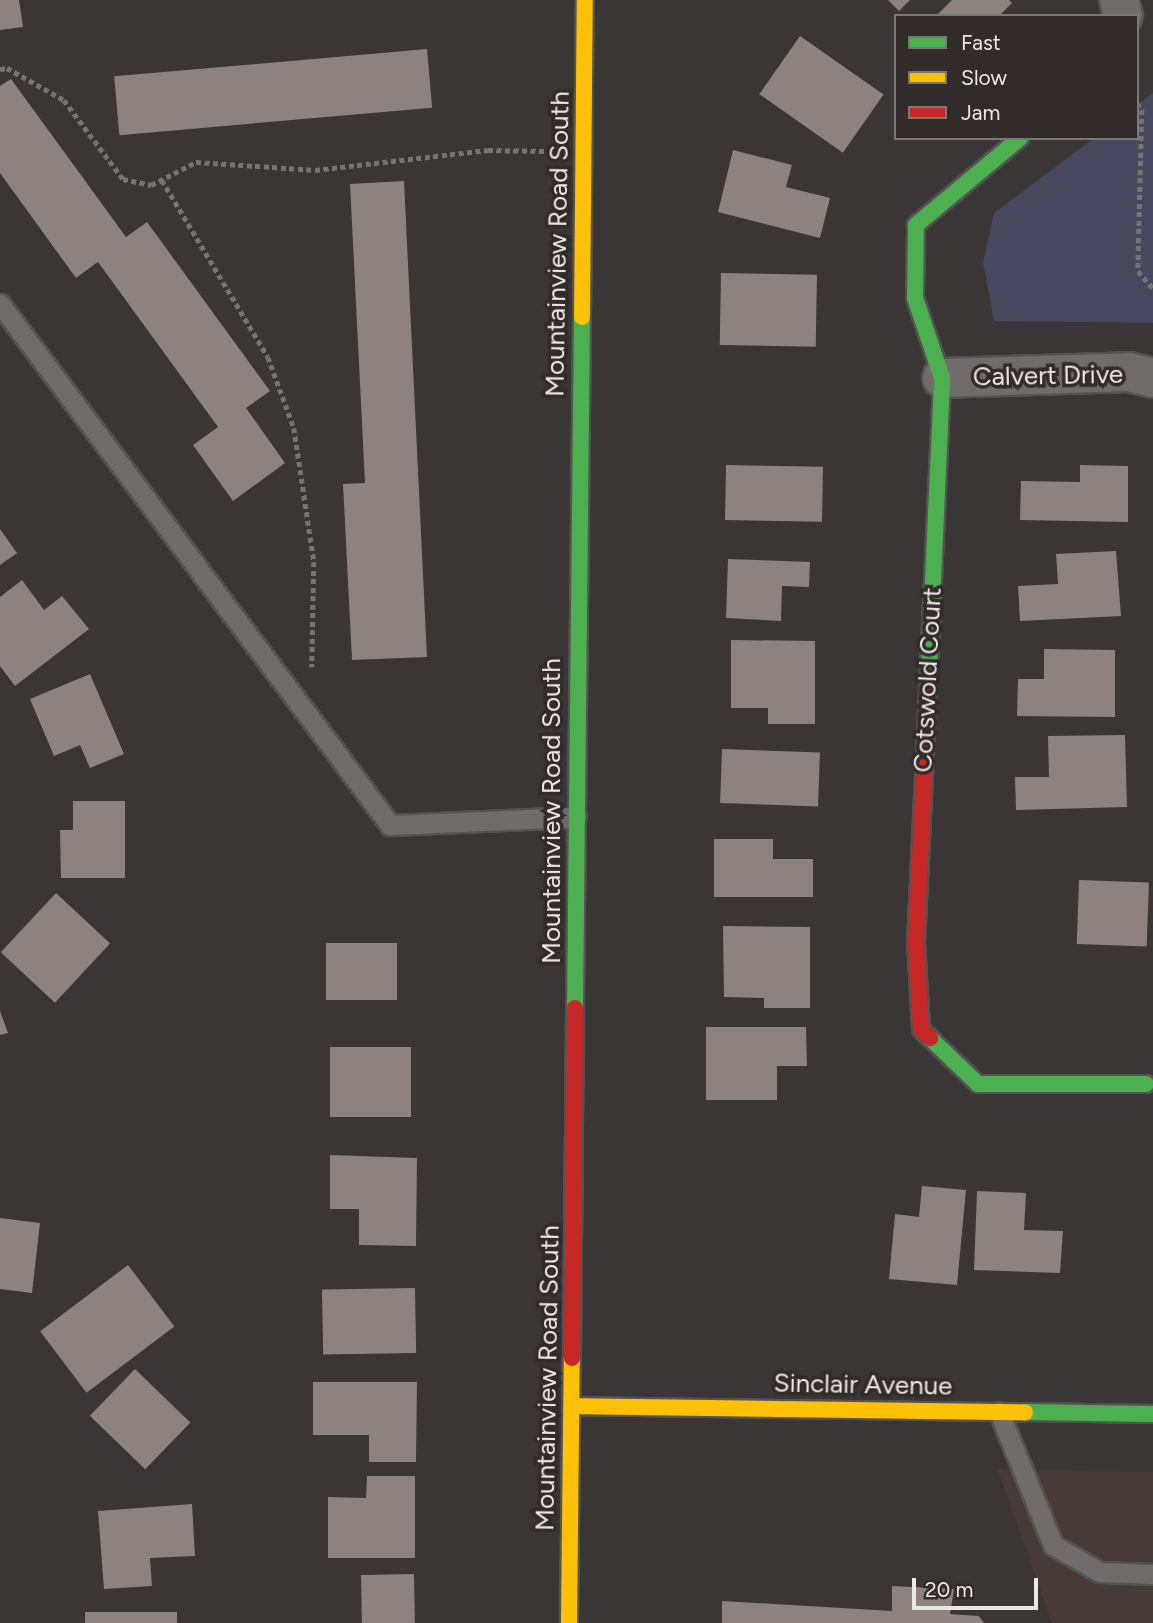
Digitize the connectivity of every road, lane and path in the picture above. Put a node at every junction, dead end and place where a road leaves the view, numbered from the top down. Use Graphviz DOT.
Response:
graph roads {
  1 [pos="585,0"];
  2 [pos="0,69"];
  3 [pos="1139,106"];
  4 [pos="1018,140"];
  5 [pos="583,151"];
  6 [pos="162,180"];
  7 [pos="1153,288"];
  8 [pos="0,304"];
  9 [pos="942,378"];
  10 [pos="1153,378"];
  11 [pos="311,720"];
  12 [pos="576,817"];
  13 [pos="1146,1084"];
  14 [pos="572,1406"];
  15 [pos="999,1412"];
  16 [pos="1153,1414"];
  17 [pos="1153,1574"];
  18 [pos="569,1623"];
  1 -- 5 [label="street, Mountainview Road South"];
  2 -- 6 [label="path"];
  3 -- 7 [label="path"];
  4 -- 9 [label="street, Cotswold Court"];
  5 -- 6 [label="path"];
  5 -- 12 [label="street, Mountainview Road South"];
  6 -- 11 [label="path"];
  8 -- 11 [label="lane"];
  9 -- 10 [label="street, Calvert Drive"];
  9 -- 13 [label="street, Cotswold Court"];
  11 -- 12 [label="lane"];
  12 -- 14 [label="street, Mountainview Road South"];
  14 -- 15 [label="street, Sinclair Avenue"];
  14 -- 18 [label="street, Mountainview Road South"];
  15 -- 16 [label="street, Sinclair Avenue"];
  15 -- 17 [label="lane"];
}
